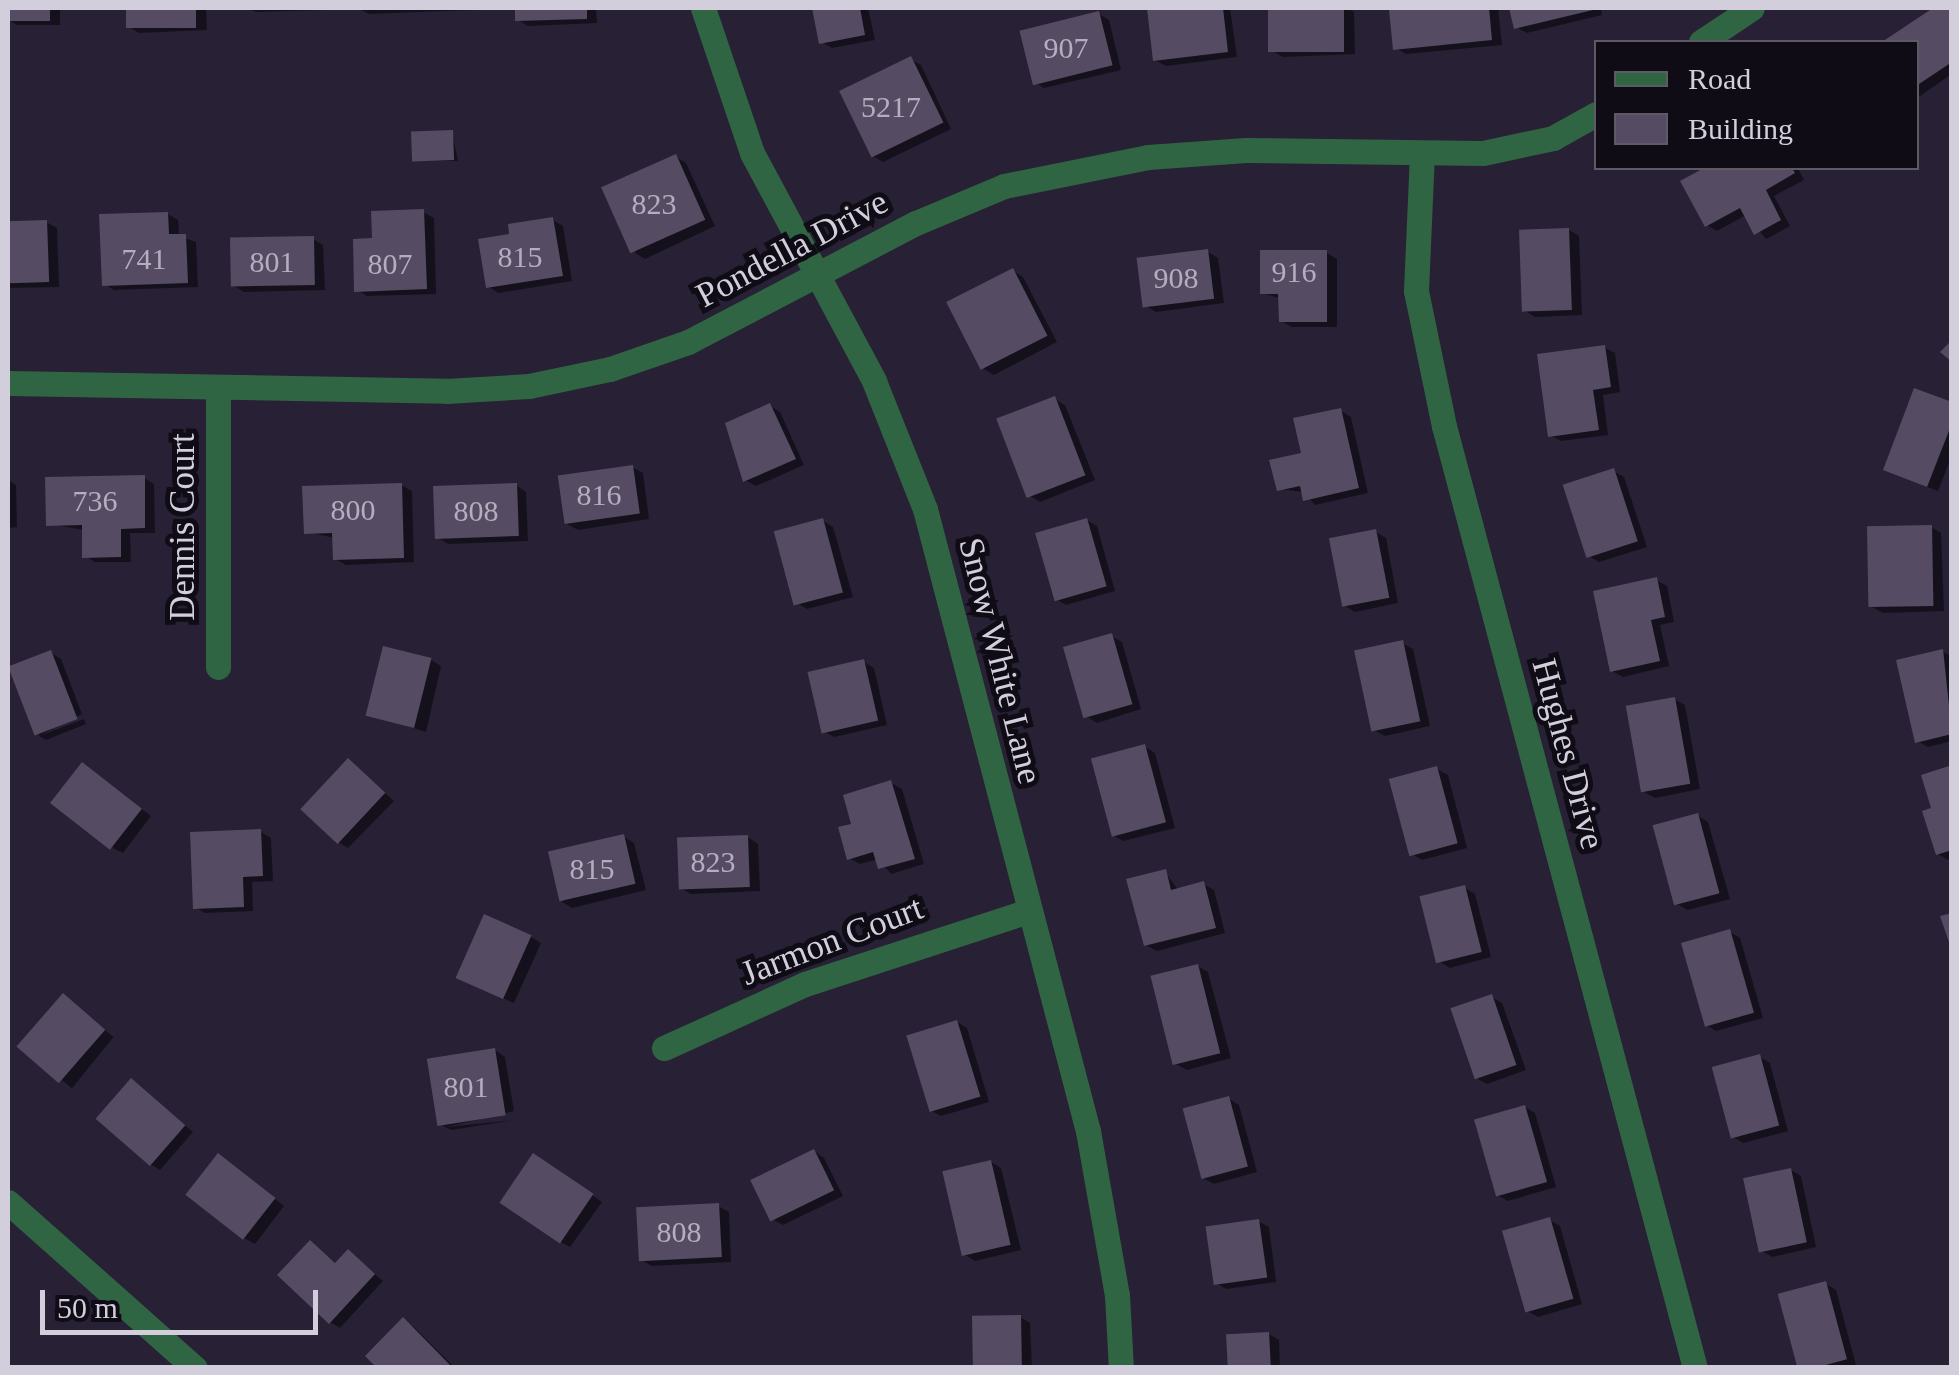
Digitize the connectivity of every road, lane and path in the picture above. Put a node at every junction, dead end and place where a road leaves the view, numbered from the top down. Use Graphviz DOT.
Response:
graph roads {
  1 [pos="704,8"];
  2 [pos="1752,8"];
  3 [pos="1704,40"];
  4 [pos="1594,115"];
  5 [pos="1422,152"];
  6 [pos="818,275"];
  7 [pos="8,383"];
  8 [pos="218,386"];
  9 [pos="218,667"];
  10 [pos="1029,911"];
  11 [pos="664,1048"];
  12 [pos="8,1202"];
  13 [pos="196,1368"];
  14 [pos="1122,1368"];
  15 [pos="1696,1368"];
  1 -- 6 [label="street, Snow White Lane"];
  2 -- 3 [label="street"];
  4 -- 5 [label="street, Pondella Drive"];
  5 -- 6 [label="street, Pondella Drive"];
  5 -- 15 [label="street, Hughes Drive"];
  6 -- 8 [label="street, Pondella Drive"];
  6 -- 10 [label="street, Snow White Lane"];
  7 -- 8 [label="street, Pondella Drive"];
  8 -- 9 [label="street, Dennis Court"];
  10 -- 11 [label="street, Jarmon Court"];
  10 -- 14 [label="street, Snow White Lane"];
  12 -- 13 [label="street"];
}
